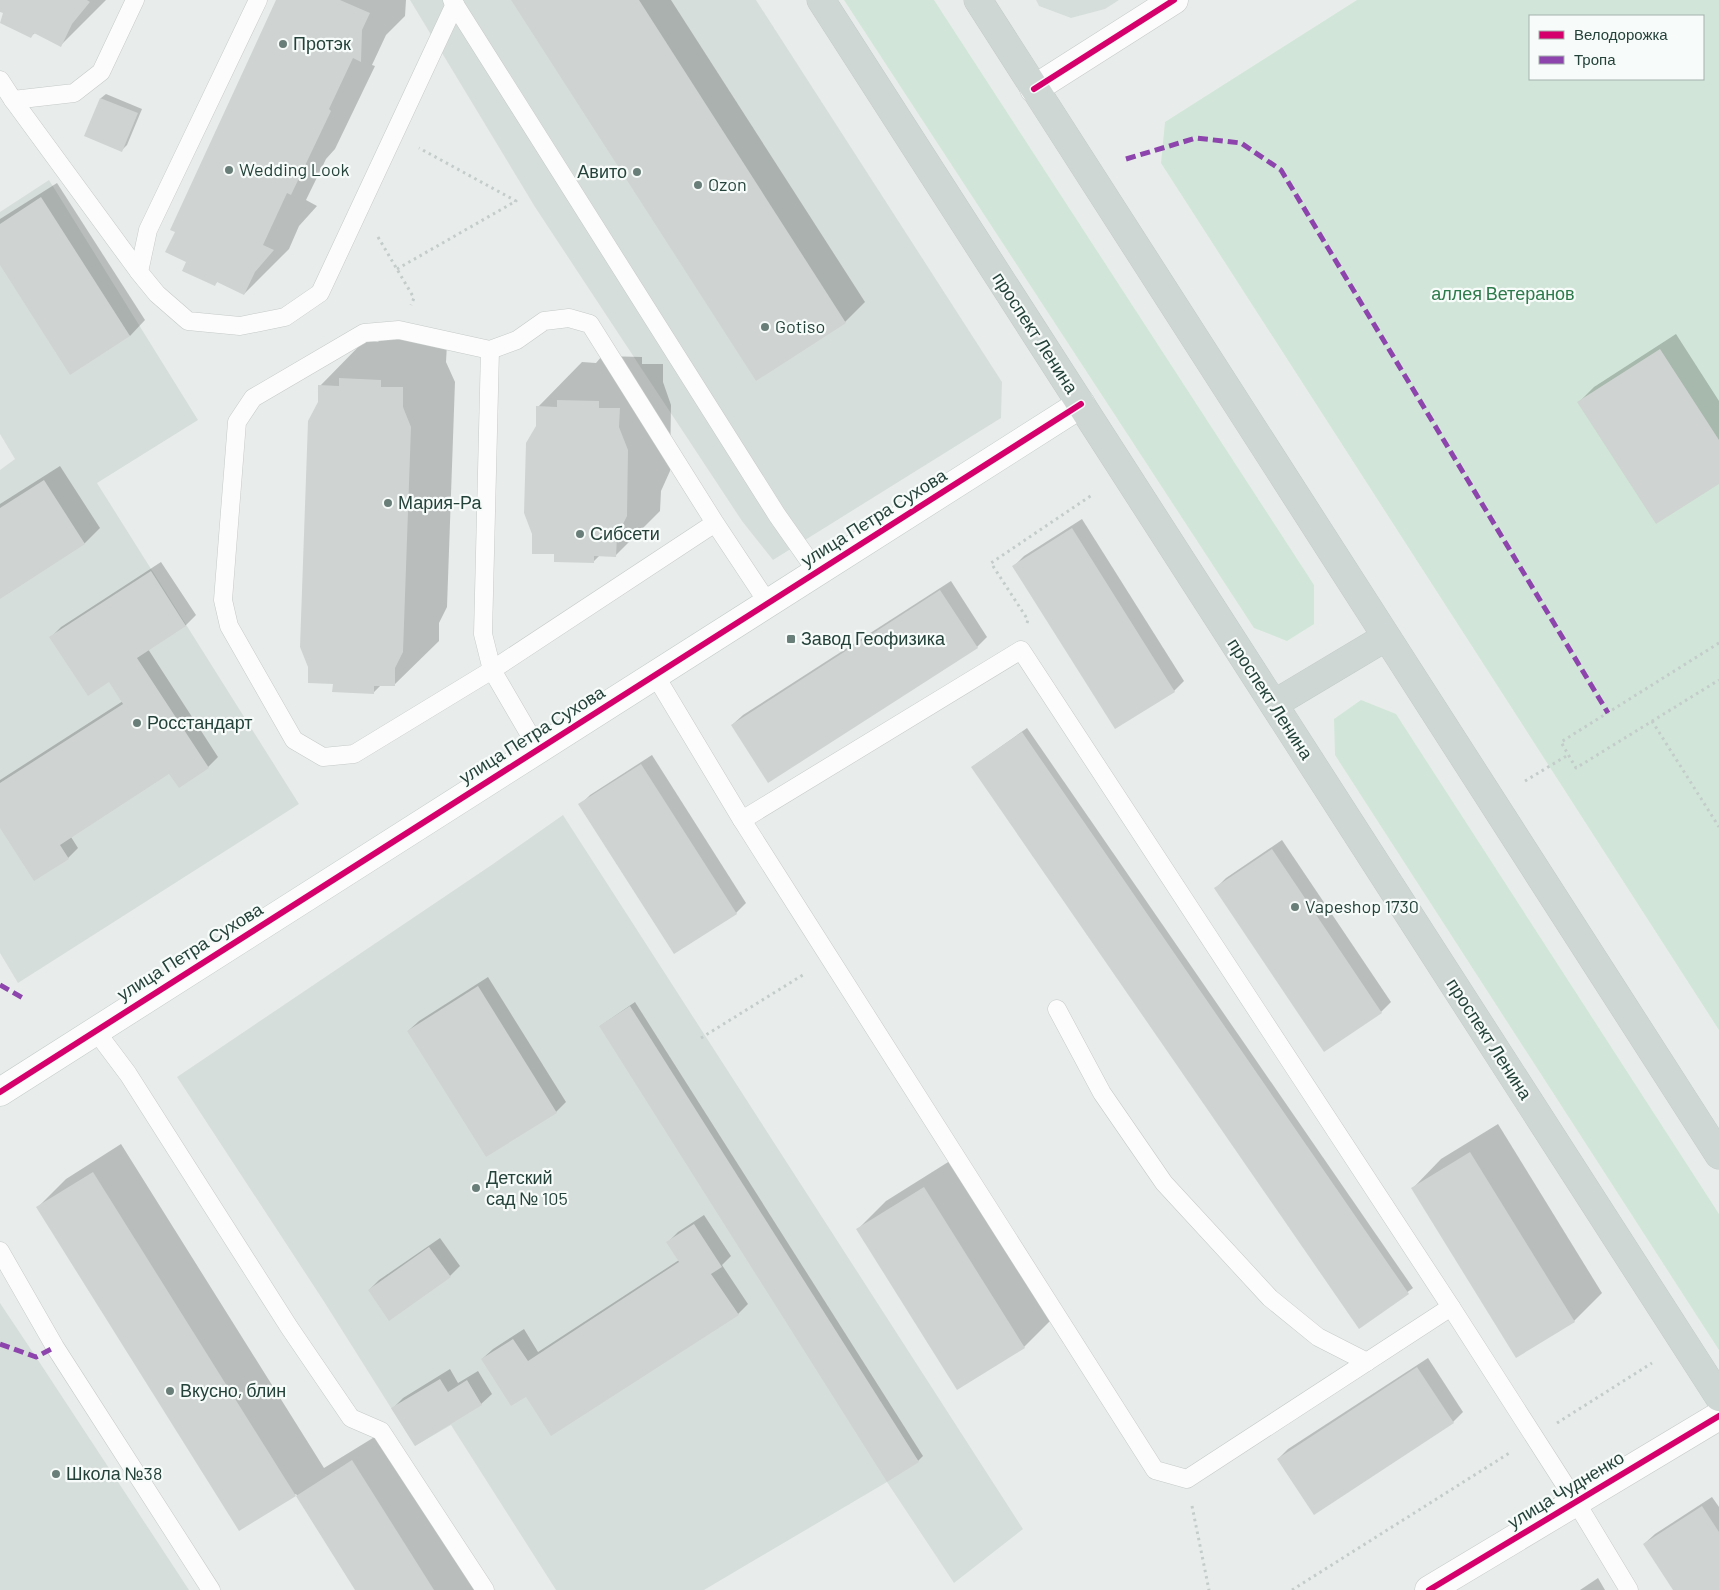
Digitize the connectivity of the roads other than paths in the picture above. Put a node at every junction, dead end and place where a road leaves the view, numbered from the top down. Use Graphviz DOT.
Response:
graph roads {
  1 [pos="135,0"];
  2 [pos="258,0"];
  3 [pos="821,0"];
  4 [pos="978,0"];
  5 [pos="1174,0"];
  6 [pos="454,2"];
  7 [pos="0,80"];
  8 [pos="1034,89"];
  9 [pos="13,100"];
  10 [pos="139,272"];
  11 [pos="490,350"];
  12 [pos="1081,404"];
  13 [pos="715,523"];
  14 [pos="817,572"];
  15 [pos="768,603"];
  16 [pos="1386,636"];
  17 [pos="492,670"];
  18 [pos="655,675"];
  19 [pos="1274,704"];
  20 [pos="538,749"];
  21 [pos="742,820"];
  22 [pos="1057,1009"];
  23 [pos="95,1030"];
  24 [pos="0,1092"];
  25 [pos="1719,1155"];
  26 [pos="0,1250"];
  27 [pos="1451,1307"];
  28 [pos="1367,1362"];
  29 [pos="1719,1397"];
  30 [pos="1719,1416"];
  31 [pos="1576,1502"];
  32 [pos="211,1590"];
  33 [pos="485,1590"];
  34 [pos="1429,1590"];
  35 [pos="1629,1590"];
  1 -- 9 [label="lane"];
  2 -- 10 [label="lane"];
  3 -- 12 [label="main road, проспект Ленина"];
  4 -- 8 [label="main road"];
  5 -- 8 [label="street"];
  6 -- 10 [label="lane"];
  6 -- 14 [label="lane"];
  7 -- 9 [label="lane"];
  8 -- 16 [label="main road"];
  9 -- 10 [label="lane"];
  11 -- 13 [label="lane"];
  11 -- 17 [label="lane"];
  11 -- 17 [label="lane"];
  12 -- 14 [label="street, улица Петра Сухова"];
  12 -- 19 [label="main road, проспект Ленина"];
  13 -- 15 [label="lane"];
  13 -- 17 [label="lane"];
  14 -- 15 [label="street, улица Петра Сухова"];
  15 -- 18 [label="street, улица Петра Сухова"];
  16 -- 19 [label="main road"];
  16 -- 25 [label="main road"];
  17 -- 20 [label="lane"];
  18 -- 20 [label="street, улица Петра Сухова"];
  18 -- 21 [label="lane"];
  19 -- 29 [label="main road, проспект Ленина"];
  20 -- 23 [label="street, улица Петра Сухова"];
  21 -- 27 [label="lane"];
  21 -- 28 [label="lane"];
  22 -- 28 [label="lane"];
  23 -- 24 [label="street, улица Петра Сухова"];
  23 -- 33 [label="lane"];
  26 -- 32 [label="lane"];
  27 -- 28 [label="lane"];
  27 -- 31 [label="lane"];
  30 -- 31 [label="street, улица Чудненко"];
  31 -- 34 [label="street, улица Чудненко"];
  31 -- 35 [label="lane"];
}
